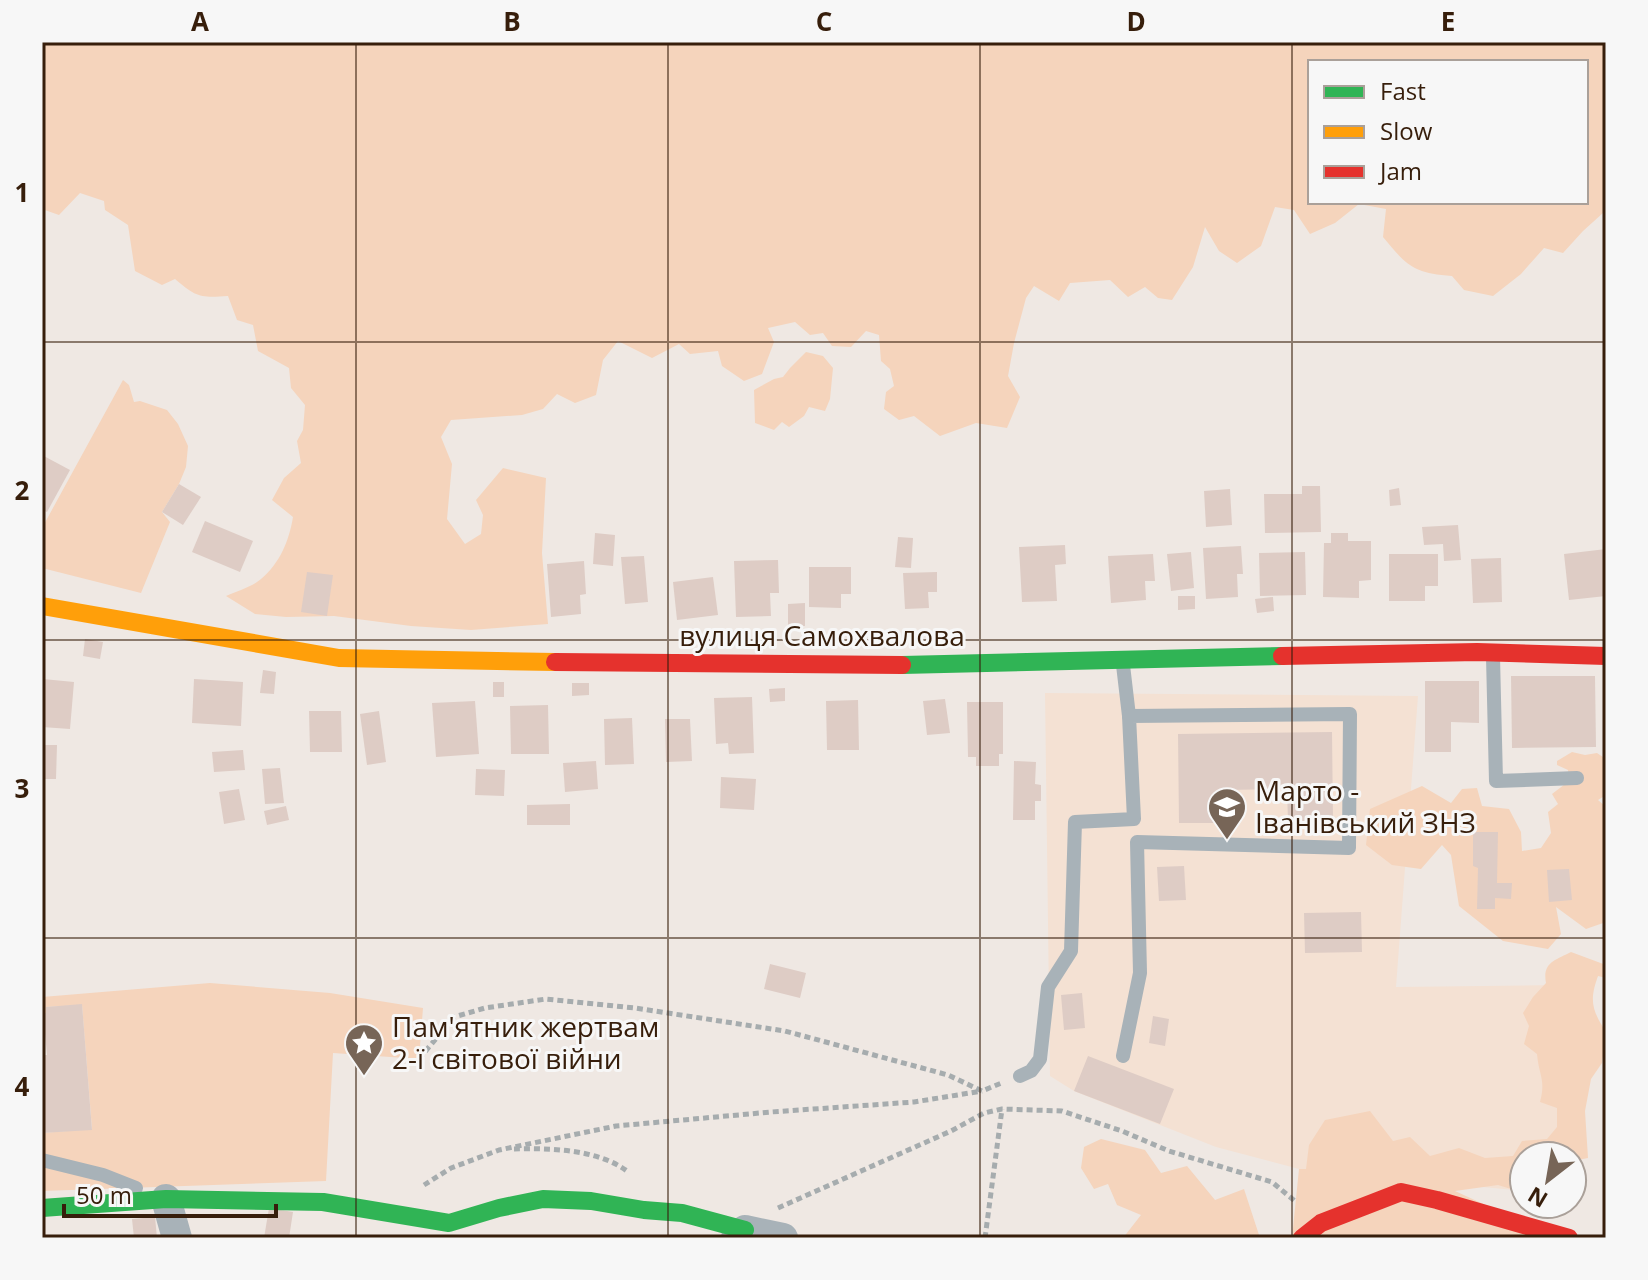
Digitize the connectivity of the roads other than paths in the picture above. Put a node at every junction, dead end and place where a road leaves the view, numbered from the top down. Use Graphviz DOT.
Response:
graph roads {
  1 [pos="42,606"];
  2 [pos="1493,653"];
  3 [pos="1606,656"];
  4 [pos="1122,660"];
  5 [pos="1129,716"];
  6 [pos="1577,778"];
  7 [pos="1123,1056"];
  8 [pos="1020,1076"];
  9 [pos="42,1160"];
  10 [pos="166,1199"];
  11 [pos="42,1208"];
  12 [pos="740,1234"];
  13 [pos="177,1238"];
  14 [pos="783,1238"];
  15 [pos="1302,1238"];
  16 [pos="1569,1238"];
  1 -- 4 [label="street, вулиця Самохвалова"];
  2 -- 3 [label="street, вулиця Самохвалова"];
  2 -- 4 [label="street, вулиця Самохвалова"];
  2 -- 6 [label="lane"];
  4 -- 5 [label="lane"];
  5 -- 7 [label="lane"];
  5 -- 8 [label="lane"];
  9 -- 10 [label="lane"];
  10 -- 11 [label="street"];
  10 -- 12 [label="street"];
  10 -- 13 [label="street"];
  12 -- 14 [label="street"];
  15 -- 16 [label="street"];
}
